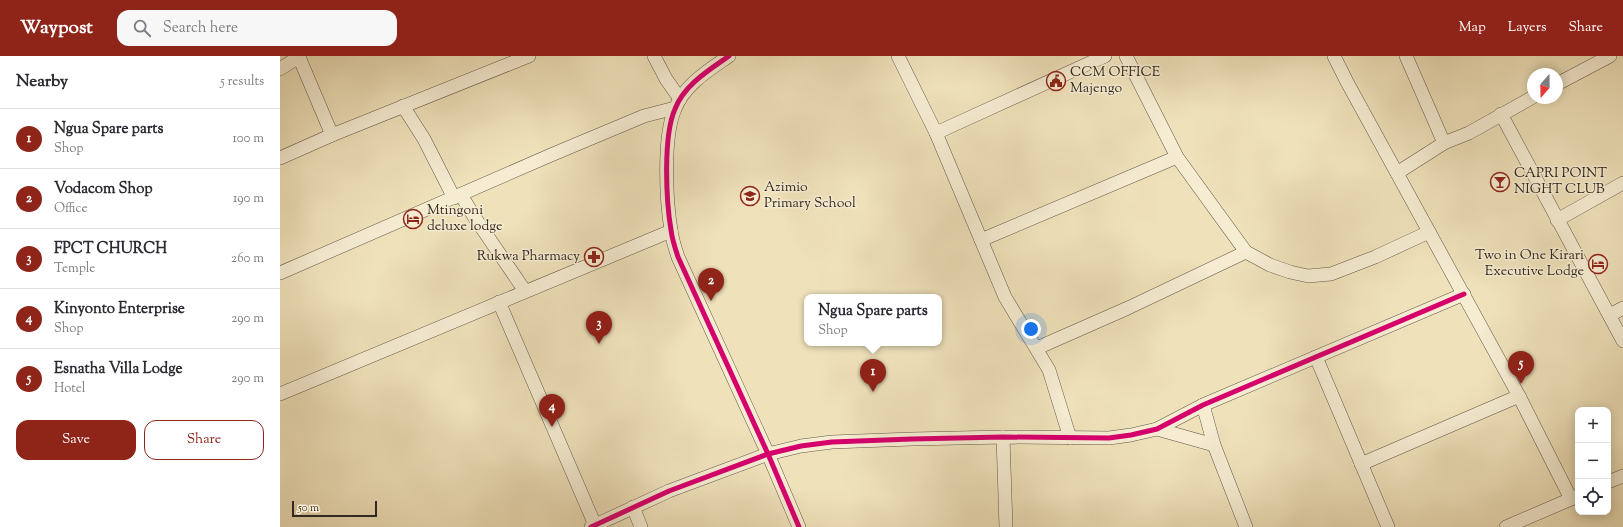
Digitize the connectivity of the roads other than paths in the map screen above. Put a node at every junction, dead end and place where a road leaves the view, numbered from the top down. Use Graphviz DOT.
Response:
graph roads {
  1 [pos="299,56"];
  2 [pos="529,56"];
  3 [pos="654,56"];
  4 [pos="729,56"];
  5 [pos="898,56"];
  6 [pos="1105,56"];
  7 [pos="1126,56"];
  8 [pos="1334,56"];
  9 [pos="1406,56"];
  10 [pos="1610,56"];
  11 [pos="280,69"];
  12 [pos="1563,81"];
  13 [pos="1527,100"];
  14 [pos="677,104"];
  15 [pos="403,106"];
  16 [pos="1500,114"];
  17 [pos="936,133"];
  18 [pos="332,135"];
  19 [pos="1444,143"];
  20 [pos="1177,157"];
  21 [pos="280,158"];
  22 [pos="1397,173"];
  23 [pos="1623,183"];
  24 [pos="457,197"];
  25 [pos="1557,220"];
  26 [pos="671,231"];
  27 [pos="1429,232"];
  28 [pos="982,240"];
  29 [pos="1246,252"];
  30 [pos="280,273"];
  31 [pos="525,291"];
  32 [pos="1464,294"];
  33 [pos="498,302"];
  34 [pos="1623,308"];
  35 [pos="1610,315"];
  36 [pos="1623,341"];
  37 [pos="1037,348"];
  38 [pos="1316,357"];
  39 [pos="280,394"];
  40 [pos="1519,396"];
  41 [pos="1203,405"];
  42 [pos="1157,429"];
  43 [pos="1004,437"];
  44 [pos="1070,438"];
  45 [pos="1214,445"];
  46 [pos="768,454"];
  47 [pos="1360,464"];
  48 [pos="1623,476"];
  49 [pos="1611,481"];
  50 [pos="1574,498"];
  51 [pos="633,507"];
  52 [pos="593,526"];
  53 [pos="641,527"];
  54 [pos="799,527"];
  55 [pos="1006,527"];
  56 [pos="1246,527"];
  57 [pos="1388,527"];
  58 [pos="1506,527"];
  1 -- 11 [label="street"];
  1 -- 18 [label="street"];
  2 -- 15 [label="street"];
  3 -- 14 [label="street"];
  4 -- 14 [label="street"];
  5 -- 17 [label="street"];
  6 -- 17 [label="street"];
  7 -- 20 [label="street"];
  8 -- 22 [label="street"];
  9 -- 19 [label="street"];
  10 -- 12 [label="street"];
  13 -- 16 [label="street"];
  14 -- 24 [label="street"];
  14 -- 26 [label="street"];
  15 -- 18 [label="street"];
  15 -- 24 [label="street"];
  16 -- 19 [label="street"];
  16 -- 25 [label="street"];
  17 -- 28 [label="street"];
  18 -- 21 [label="street"];
  19 -- 22 [label="street"];
  20 -- 28 [label="street"];
  20 -- 29 [label="street"];
  22 -- 27 [label="street"];
  23 -- 25 [label="street"];
  24 -- 30 [label="street"];
  24 -- 31 [label="street"];
  25 -- 35 [label="street"];
  26 -- 31 [label="street"];
  26 -- 46 [label="street"];
  27 -- 29 [label="street"];
  27 -- 32 [label="street"];
  28 -- 37 [label="street"];
  29 -- 37 [label="street"];
  31 -- 33 [label="street"];
  32 -- 38 [label="street"];
  32 -- 40 [label="street"];
  33 -- 39 [label="street"];
  33 -- 52 [label="street"];
  34 -- 35 [label="street"];
  35 -- 36 [label="street"];
  37 -- 44 [label="street"];
  38 -- 41 [label="street"];
  38 -- 47 [label="street"];
  40 -- 47 [label="street"];
  40 -- 50 [label="street"];
  41 -- 42 [label="street"];
  41 -- 45 [label="street"];
  42 -- 44 [label="street"];
  42 -- 45 [label="street"];
  43 -- 44 [label="street"];
  43 -- 46 [label="street"];
  43 -- 55 [label="street"];
  45 -- 56 [label="street"];
  46 -- 51 [label="street"];
  46 -- 54 [label="street"];
  47 -- 57 [label="street"];
  48 -- 49 [label="street"];
  50 -- 58 [label="street"];
  51 -- 52 [label="street"];
  51 -- 53 [label="street"];
}
